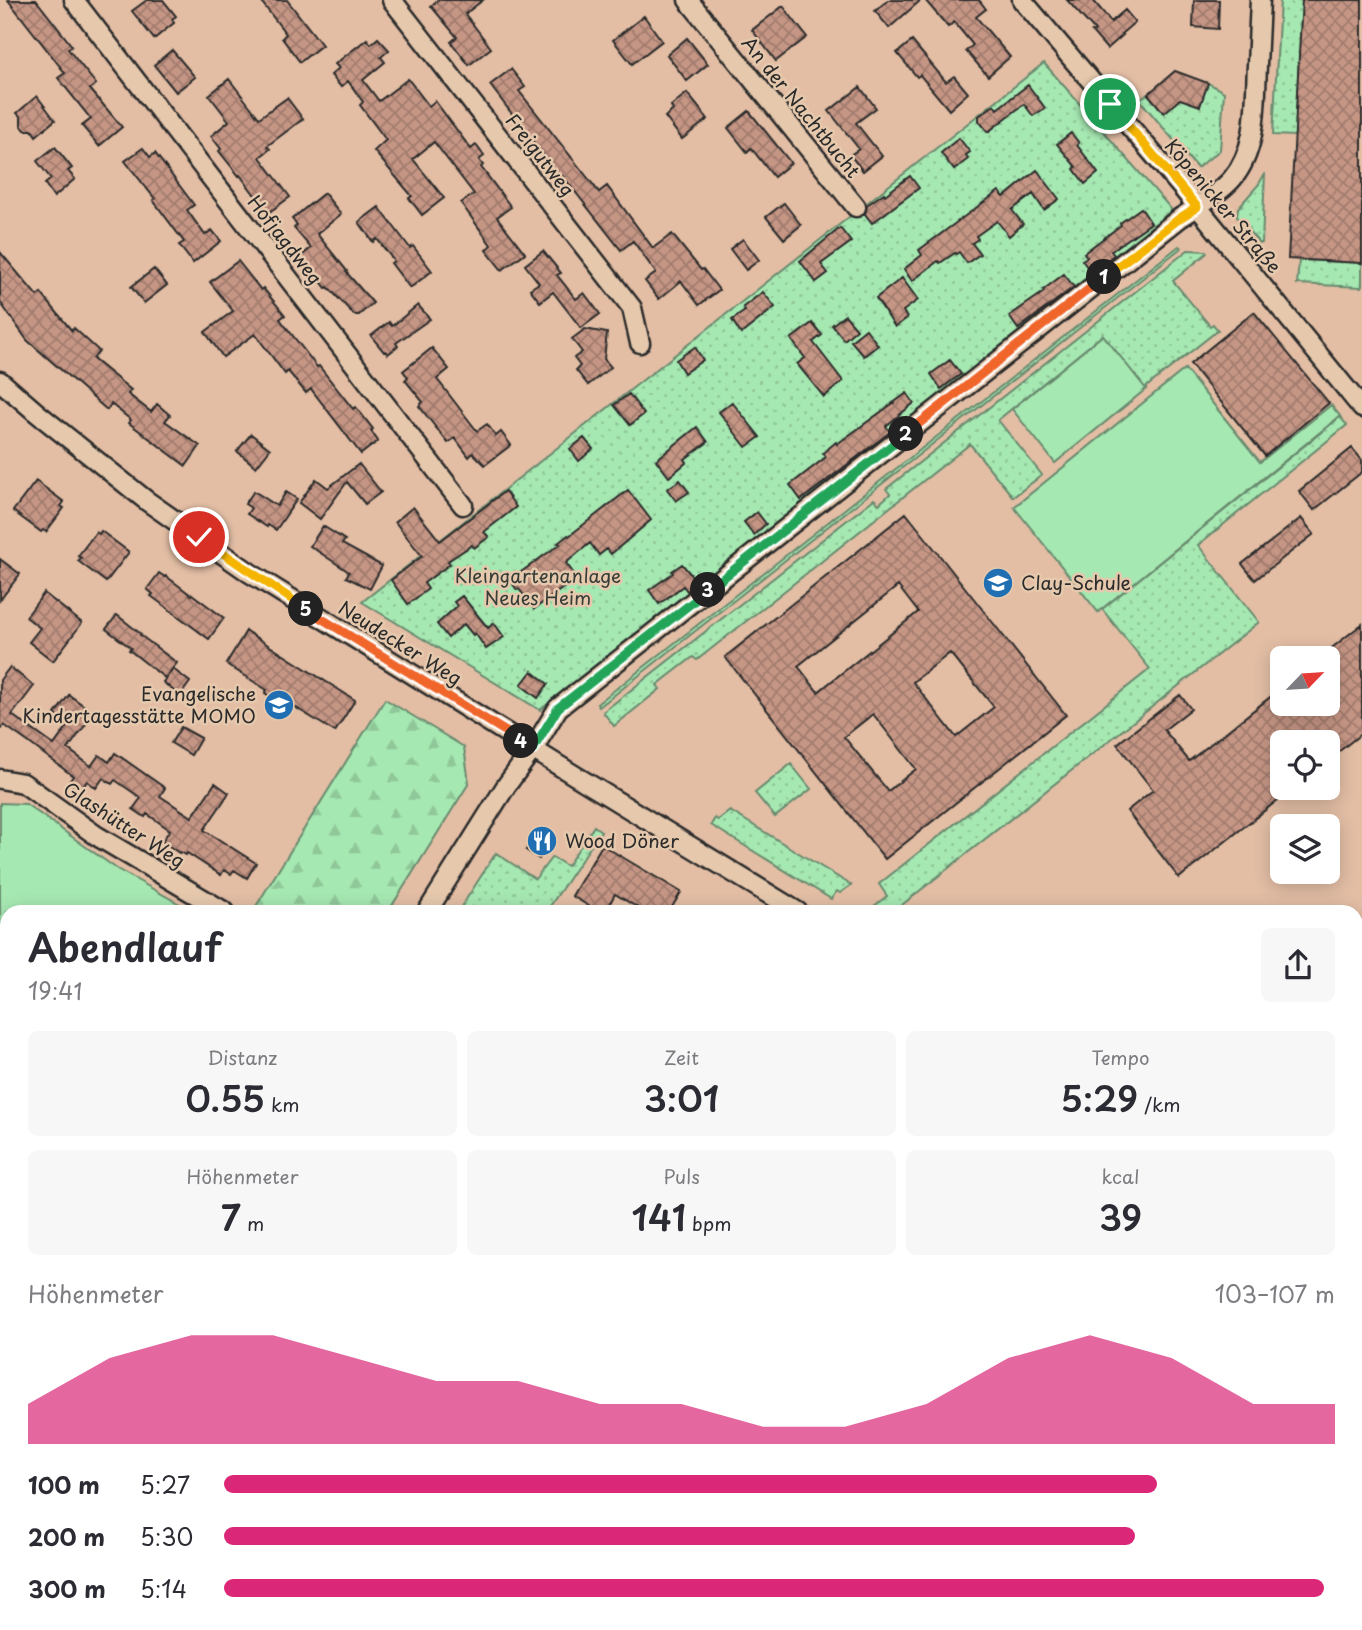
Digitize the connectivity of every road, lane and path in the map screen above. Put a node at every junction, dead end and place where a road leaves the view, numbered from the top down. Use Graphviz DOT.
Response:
graph roads {
  1 [pos="74,0"];
  2 [pos="688,0"];
  3 [pos="1023,0"];
  4 [pos="1260,0"];
  5 [pos="394,1"];
  6 [pos="856,207"];
  7 [pos="1197,207"];
  8 [pos="640,343"];
  9 [pos="0,381"];
  10 [pos="1362,408"];
  11 [pos="463,505"];
  12 [pos="533,749"];
  13 [pos="0,779"];
  14 [pos="213,905"];
  15 [pos="431,905"];
  16 [pos="787,905"];
  1 -- 11 [label="street, Hofjagdweg"];
  2 -- 6 [label="street, An der Nachtbucht"];
  3 -- 7 [label="street, Köpenicker Straße"];
  4 -- 7 [label="street"];
  5 -- 8 [label="street, Freigutweg"];
  7 -- 10 [label="street, Köpenicker Straße"];
  7 -- 12 [label="street"];
  9 -- 12 [label="street, Neudecker Weg"];
  12 -- 15 [label="street"];
  12 -- 16 [label="street, Neudecker Weg"];
  13 -- 14 [label="street, Glashütter Weg"];
}
